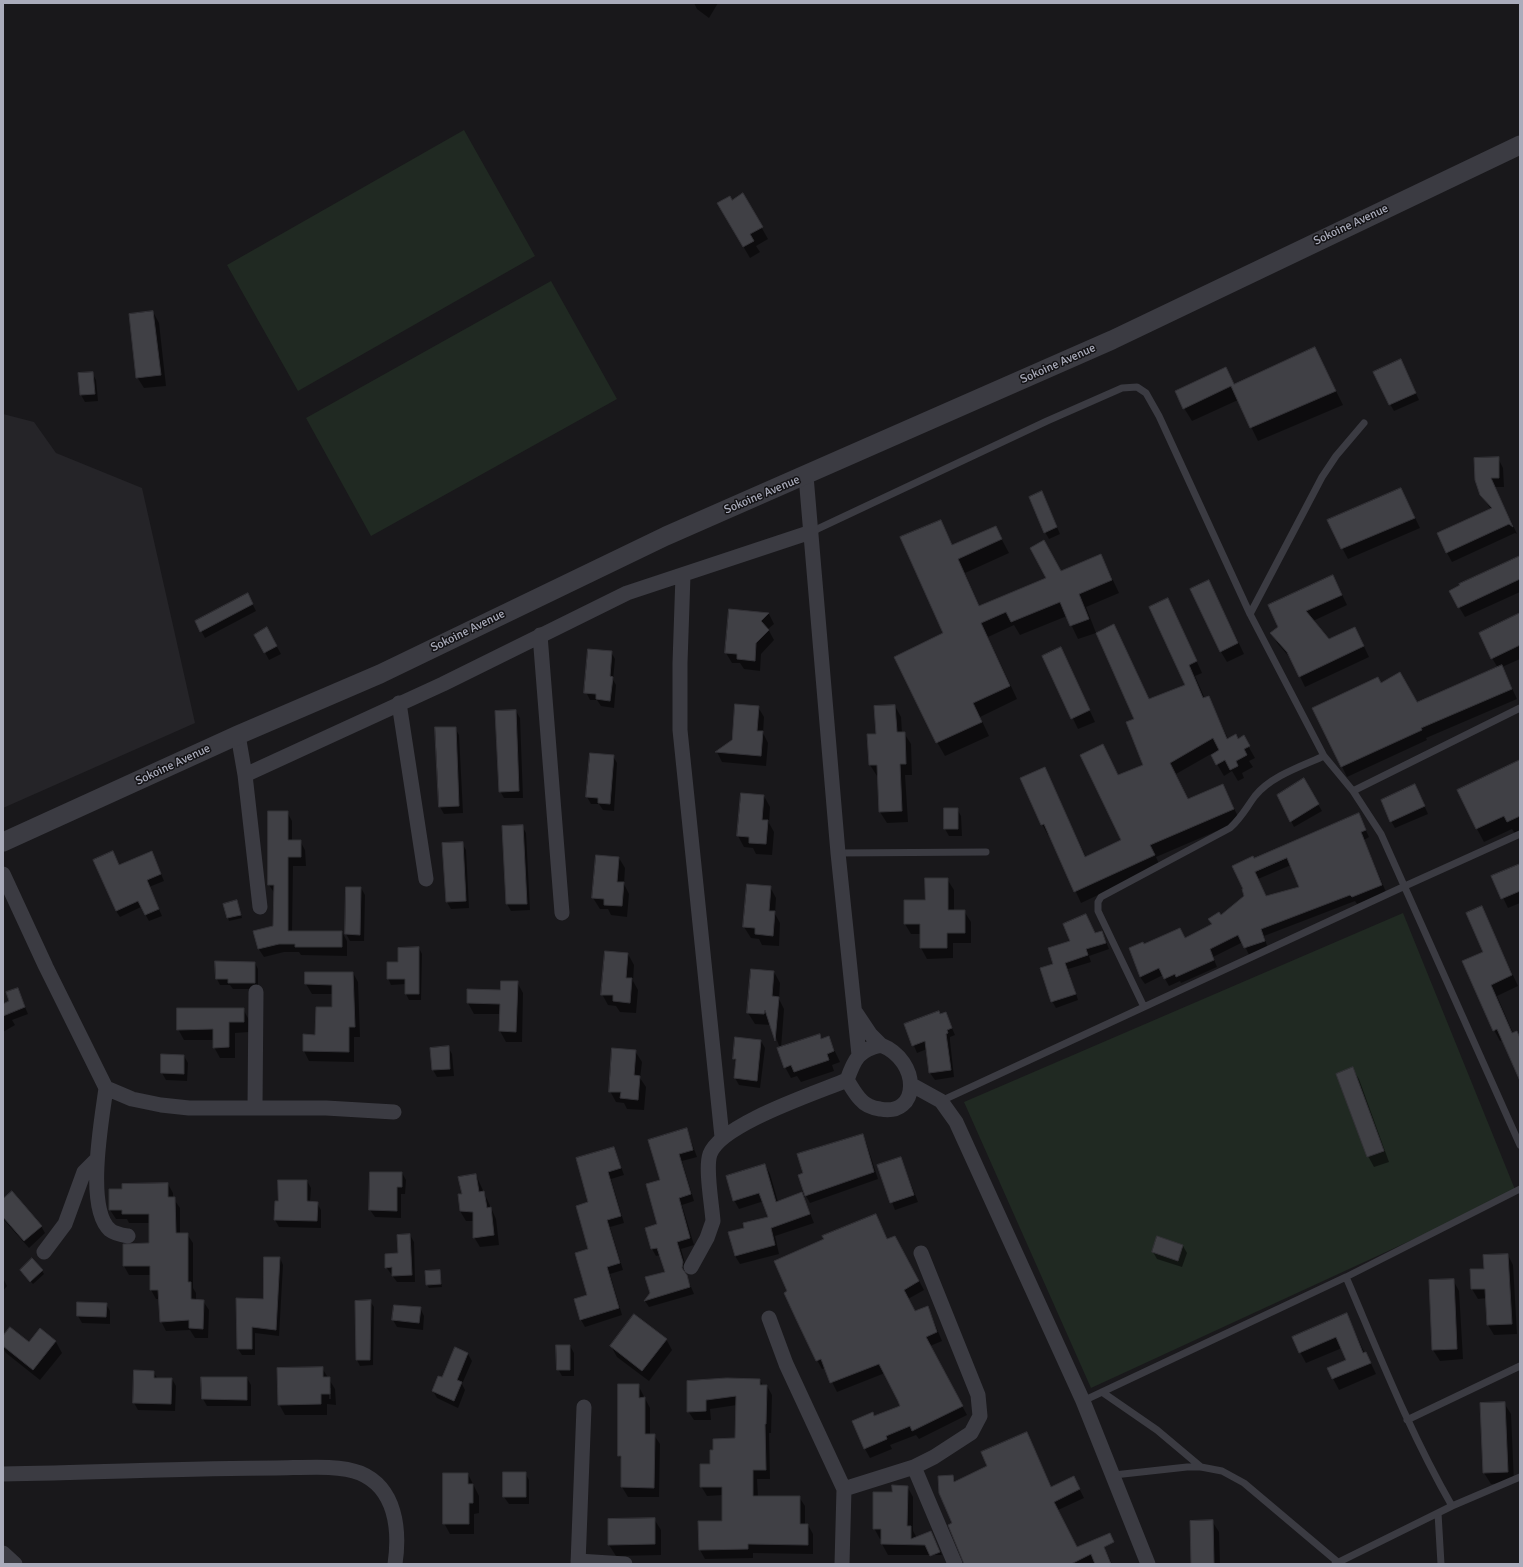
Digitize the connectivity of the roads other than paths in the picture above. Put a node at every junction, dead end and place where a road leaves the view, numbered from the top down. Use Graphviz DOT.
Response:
graph roads {
  1 [pos="1520,145"];
  2 [pos="1364,423"];
  3 [pos="806,476"];
  4 [pos="811,532"];
  5 [pos="683,575"];
  6 [pos="1250,614"];
  7 [pos="540,635"];
  8 [pos="399,703"];
  9 [pos="1520,708"];
  10 [pos="238,735"];
  11 [pos="1324,756"];
  12 [pos="245,775"];
  13 [pos="1353,791"];
  14 [pos="1520,834"];
  15 [pos="3,842"];
  16 [pos="986,852"];
  17 [pos="838,853"];
  18 [pos="3,874"];
  19 [pos="426,879"];
  20 [pos="1404,886"];
  21 [pos="260,907"];
  22 [pos="562,913"];
  23 [pos="256,992"];
  24 [pos="1144,1007"];
  25 [pos="854,1010"];
  26 [pos="882,1045"];
  27 [pos="859,1055"];
  28 [pos="847,1080"];
  29 [pos="912,1085"];
  30 [pos="106,1088"];
  31 [pos="941,1101"];
  32 [pos="255,1108"];
  33 [pos="394,1112"];
  34 [pos="722,1137"];
  35 [pos="1520,1145"];
  36 [pos="96,1160"];
  37 [pos="1520,1189"];
  38 [pos="128,1236"];
  39 [pos="44,1252"];
  40 [pos="921,1253"];
  41 [pos="691,1266"];
  42 [pos="1346,1277"];
  43 [pos="769,1318"];
  44 [pos="1520,1366"];
  45 [pos="1102,1392"];
  46 [pos="1083,1401"];
  47 [pos="584,1407"];
  48 [pos="1407,1420"];
  49 [pos="914,1467"];
  50 [pos="1201,1467"];
  51 [pos="3,1474"];
  52 [pos="1114,1476"];
  53 [pos="1520,1477"];
  54 [pos="844,1489"];
  55 [pos="1452,1506"];
  56 [pos="1438,1513"];
  57 [pos="3,1553"];
  58 [pos="578,1562"];
  59 [pos="15,1564"];
  60 [pos="394,1564"];
  61 [pos="625,1564"];
  62 [pos="842,1564"];
  63 [pos="955,1564"];
  64 [pos="1148,1564"];
  65 [pos="1337,1564"];
  66 [pos="1441,1564"];
  1 -- 3 [label="street, Sokoine Avenue"];
  2 -- 6 [label="lane"];
  3 -- 4 [label="street"];
  3 -- 10 [label="street, Sokoine Avenue"];
  4 -- 5 [label="street"];
  4 -- 6 [label="lane"];
  4 -- 17 [label="street"];
  5 -- 7 [label="street"];
  5 -- 34 [label="street"];
  6 -- 11 [label="lane"];
  7 -- 8 [label="street"];
  7 -- 22 [label="street"];
  8 -- 12 [label="street"];
  8 -- 19 [label="street"];
  9 -- 13 [label="lane"];
  10 -- 12 [label="street"];
  10 -- 15 [label="street, Sokoine Avenue"];
  11 -- 13 [label="lane"];
  11 -- 24 [label="lane"];
  12 -- 21 [label="street"];
  13 -- 20 [label="lane"];
  14 -- 20 [label="lane"];
  16 -- 17 [label="lane"];
  17 -- 25 [label="street"];
  18 -- 30 [label="street"];
  20 -- 24 [label="lane"];
  20 -- 35 [label="lane"];
  23 -- 32 [label="street"];
  24 -- 31 [label="lane"];
  25 -- 26 [label="street"];
  25 -- 27 [label="street"];
  26 -- 27 [label="street"];
  26 -- 29 [label="street"];
  27 -- 28 [label="street"];
  28 -- 29 [label="street"];
  28 -- 34 [label="street"];
  29 -- 31 [label="street"];
  30 -- 32 [label="street"];
  30 -- 36 [label="street"];
  31 -- 46 [label="street"];
  32 -- 33 [label="street"];
  34 -- 41 [label="street"];
  36 -- 38 [label="street"];
  36 -- 39 [label="street"];
  37 -- 42 [label="lane"];
  40 -- 49 [label="street"];
  42 -- 45 [label="lane"];
  42 -- 48 [label="lane"];
  43 -- 54 [label="street"];
  44 -- 48 [label="lane"];
  45 -- 46 [label="lane"];
  45 -- 50 [label="lane"];
  46 -- 52 [label="street"];
  47 -- 58 [label="street"];
  48 -- 55 [label="lane"];
  49 -- 54 [label="street"];
  49 -- 63 [label="street"];
  50 -- 52 [label="lane"];
  50 -- 65 [label="lane"];
  51 -- 60 [label="street"];
  52 -- 64 [label="street"];
  53 -- 55 [label="lane"];
  54 -- 62 [label="street"];
  55 -- 56 [label="lane"];
  56 -- 65 [label="lane"];
  56 -- 66 [label="lane"];
  57 -- 59 [label="street"];
  58 -- 61 [label="street"];
}
